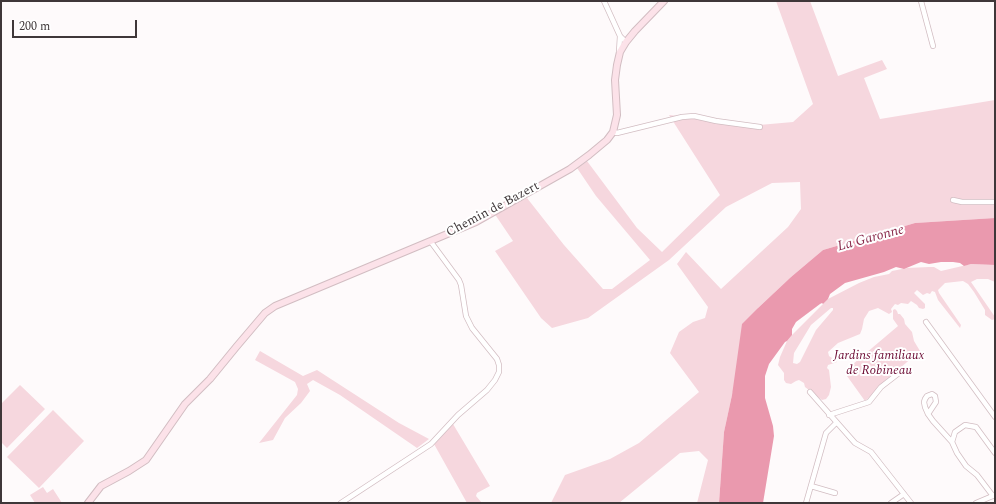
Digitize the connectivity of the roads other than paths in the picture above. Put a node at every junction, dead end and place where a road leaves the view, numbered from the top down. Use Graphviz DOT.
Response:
graph roads {
  1 [pos="604,1"];
  2 [pos="664,1"];
  3 [pos="921,1"];
  4 [pos="620,36"];
  5 [pos="626,42"];
  6 [pos="933,46"];
  7 [pos="620,54"];
  8 [pos="760,127"];
  9 [pos="613,132"];
  10 [pos="953,200"];
  11 [pos="995,202"];
  12 [pos="431,242"];
  13 [pos="926,322"];
  14 [pos="903,370"];
  15 [pos="810,392"];
  16 [pos="928,414"];
  17 [pos="829,415"];
  18 [pos="995,417"];
  19 [pos="836,423"];
  20 [pos="952,442"];
  21 [pos="995,453"];
  22 [pos="811,486"];
  23 [pos="835,493"];
  24 [pos="904,494"];
  25 [pos="994,496"];
  26 [pos="88,503"];
  27 [pos="340,503"];
  28 [pos="806,503"];
  29 [pos="891,503"];
  30 [pos="911,503"];
  31 [pos="976,503"];
  1 -- 4 [label="street"];
  2 -- 5 [label="street"];
  3 -- 6 [label="street"];
  4 -- 5 [label="street"];
  4 -- 7 [label="street"];
  5 -- 7 [label="street"];
  7 -- 9 [label="street"];
  8 -- 9 [label="street"];
  9 -- 12 [label="street, Chemin de Bazert"];
  10 -- 11 [label="street"];
  12 -- 26 [label="street, Chemin de Bazert"];
  12 -- 27 [label="street"];
  13 -- 18 [label="street"];
  14 -- 17 [label="street"];
  15 -- 17 [label="street"];
  16 -- 20 [label="street"];
  17 -- 19 [label="street"];
  19 -- 22 [label="street"];
  19 -- 24 [label="street"];
  20 -- 21 [label="street"];
  20 -- 25 [label="street"];
  22 -- 23 [label="street"];
  22 -- 28 [label="street"];
  24 -- 29 [label="street"];
  24 -- 30 [label="street"];
  25 -- 31 [label="street"];
}
